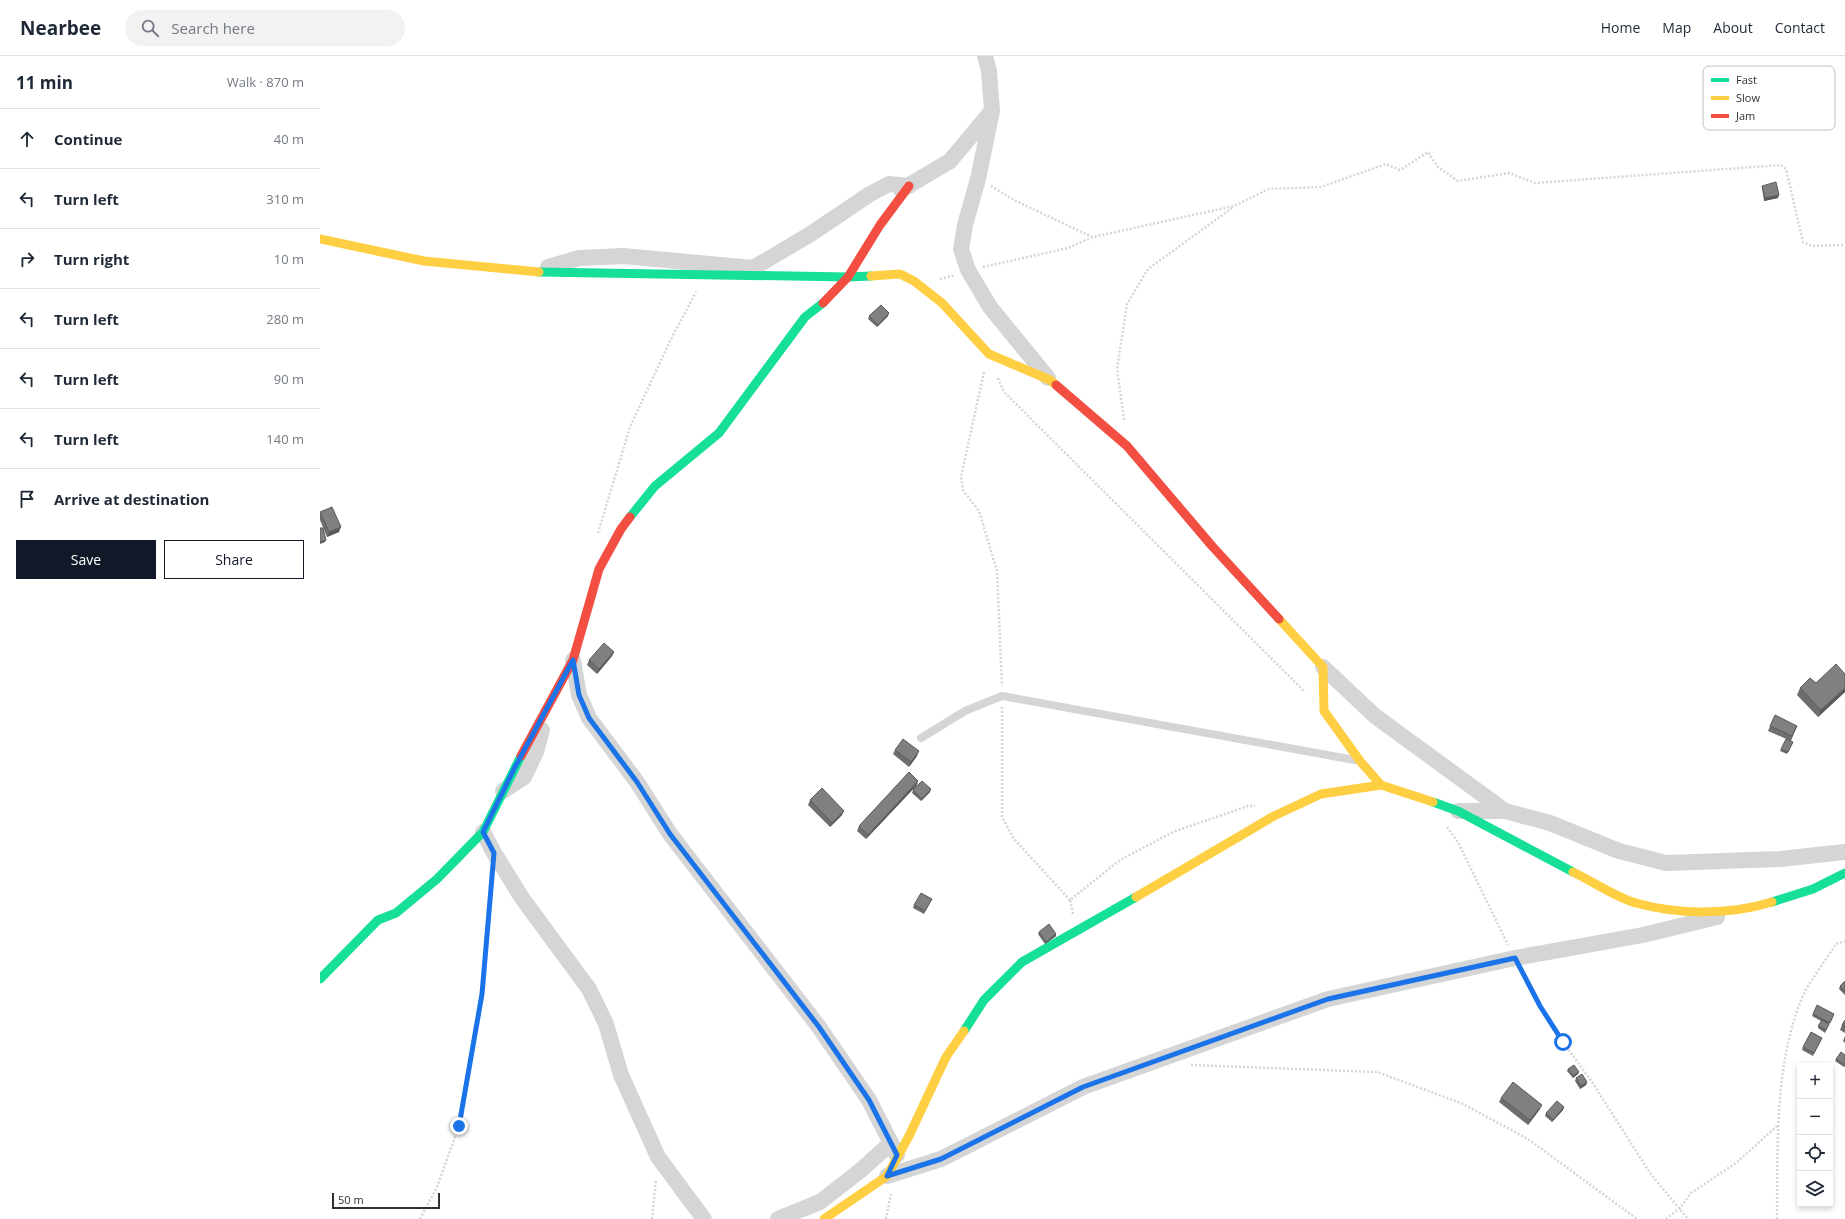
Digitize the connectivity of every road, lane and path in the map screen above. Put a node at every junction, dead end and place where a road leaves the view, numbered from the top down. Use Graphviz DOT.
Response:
graph roads {
  1 [pos="985,56"];
  2 [pos="992,111"];
  3 [pos="978,178"];
  4 [pos="909,186"];
  5 [pos="1234,206"];
  6 [pos="1093,237"];
  7 [pos="320,239"];
  8 [pos="1845,245"];
  9 [pos="968,270"];
  10 [pos="748,271"];
  11 [pos="531,272"];
  12 [pos="708,274"];
  13 [pos="848,277"];
  14 [pos="914,281"];
  15 [pos="989,354"];
  16 [pos="1050,380"];
  17 [pos="1124,423"];
  18 [pos="597,536"];
  19 [pos="573,660"];
  20 [pos="1323,666"];
  21 [pos="1307,694"];
  22 [pos="1002,696"];
  23 [pos="551,700"];
  24 [pos="921,738"];
  25 [pos="1360,761"];
  26 [pos="1381,785"];
  27 [pos="503,791"];
  28 [pos="1263,806"];
  29 [pos="1458,811"];
  30 [pos="1505,811"];
  31 [pos="1445,822"];
  32 [pos="483,832"];
  33 [pos="1845,852"];
  34 [pos="1845,873"];
  35 [pos="492,876"];
  36 [pos="1070,900"];
  37 [pos="1750,909"];
  38 [pos="1077,932"];
  39 [pos="1845,941"];
  40 [pos="1515,958"];
  41 [pos="320,979"];
  42 [pos="1186,1065"];
  43 [pos="1778,1126"];
  44 [pos="894,1149"];
  45 [pos="658,1157"];
  46 [pos="887,1176"];
  47 [pos="1680,1208"];
  48 [pos="420,1219"];
  49 [pos="652,1219"];
  50 [pos="704,1219"];
  51 [pos="778,1219"];
  52 [pos="824,1219"];
  53 [pos="1637,1219"];
  54 [pos="1666,1219"];
  55 [pos="1688,1219"];
  56 [pos="1777,1219"];
  1 -- 2 [label="street"];
  2 -- 3 [label="street"];
  2 -- 4 [label="street"];
  3 -- 6 [label="path"];
  3 -- 9 [label="street"];
  4 -- 10 [label="street"];
  4 -- 13 [label="street"];
  5 -- 6 [label="path"];
  5 -- 8 [label="path"];
  5 -- 17 [label="path"];
  6 -- 9 [label="path"];
  7 -- 11 [label="street"];
  9 -- 14 [label="path"];
  9 -- 16 [label="street"];
  10 -- 11 [label="street"];
  10 -- 12 [label="street"];
  10 -- 13 [label="street"];
  11 -- 12 [label="street"];
  12 -- 18 [label="path"];
  13 -- 14 [label="street"];
  13 -- 19 [label="street"];
  14 -- 15 [label="street"];
  15 -- 16 [label="street"];
  15 -- 21 [label="path"];
  15 -- 22 [label="path"];
  16 -- 20 [label="street"];
  19 -- 23 [label="street"];
  19 -- 44 [label="street"];
  20 -- 25 [label="street"];
  20 -- 30 [label="street"];
  22 -- 24 [label="lane"];
  22 -- 25 [label="lane"];
  22 -- 36 [label="path"];
  23 -- 27 [label="street"];
  25 -- 26 [label="street"];
  26 -- 29 [label="street"];
  26 -- 38 [label="street"];
  27 -- 32 [label="street"];
  28 -- 36 [label="path"];
  29 -- 30 [label="street"];
  29 -- 37 [label="street"];
  30 -- 33 [label="street"];
  31 -- 40 [label="path"];
  32 -- 41 [label="street"];
  32 -- 45 [label="street"];
  34 -- 37 [label="street"];
  35 -- 48 [label="path"];
  36 -- 38 [label="path"];
  37 -- 40 [label="street"];
  38 -- 44 [label="street"];
  39 -- 43 [label="path"];
  40 -- 46 [label="street"];
  40 -- 47 [label="path"];
  42 -- 53 [label="path"];
  43 -- 47 [label="path"];
  43 -- 56 [label="path"];
  44 -- 46 [label="street"];
  44 -- 51 [label="street"];
  45 -- 49 [label="path"];
  45 -- 50 [label="street"];
  46 -- 52 [label="street"];
  47 -- 54 [label="path"];
  47 -- 55 [label="path"];
}
